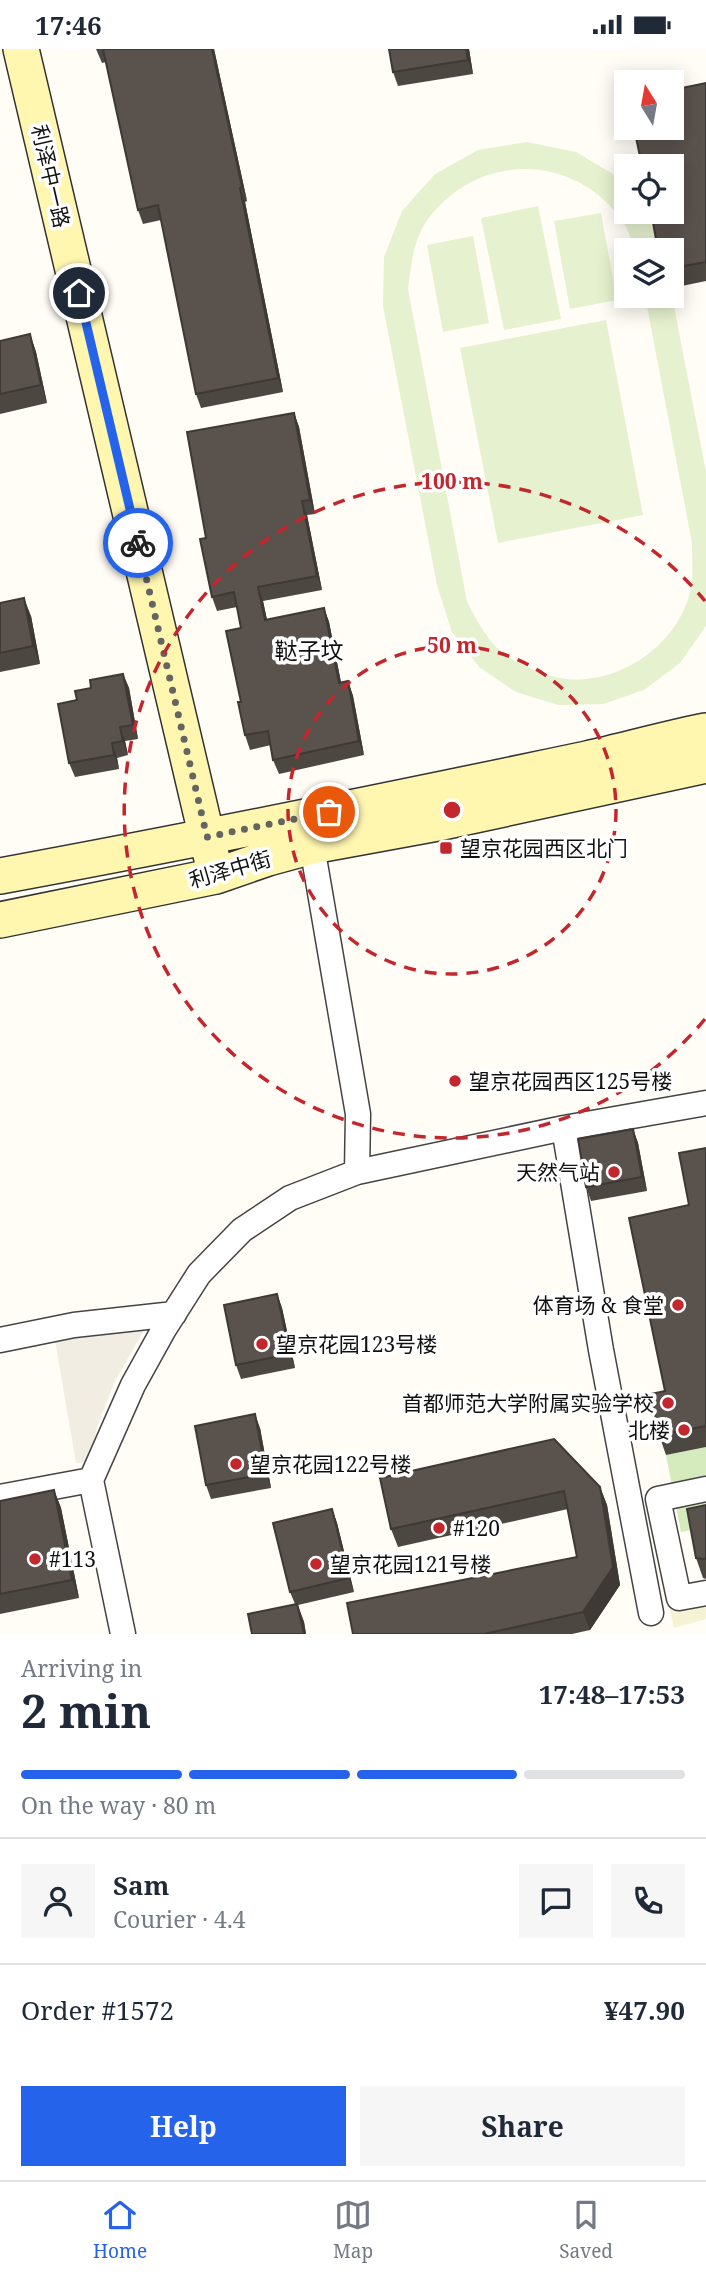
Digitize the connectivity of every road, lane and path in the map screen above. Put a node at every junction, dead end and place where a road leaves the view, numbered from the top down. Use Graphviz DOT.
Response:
graph roads {
  1 [pos="21,49"];
  2 [pos="706,731"];
  3 [pos="706,765"];
  4 [pos="207,837"];
  5 [pos="312,846"];
  6 [pos="0,876"];
  7 [pos="216,876"];
  8 [pos="0,920"];
  9 [pos="706,1103"];
  10 [pos="564,1128"];
  11 [pos="357,1172"];
  12 [pos="174,1314"];
  13 [pos="0,1340"];
  14 [pos="91,1480"];
  15 [pos="706,1489"];
  16 [pos="0,1497"];
  17 [pos="706,1593"];
  18 [pos="651,1613"];
  19 [pos="123,1634"];
  1 -- 4 [label="street, 利泽中一路"];
  2 -- 4 [label="street, 利泽中街"];
  3 -- 5 [label="street, 利泽中街"];
  4 -- 6 [label="street, 利泽中街"];
  4 -- 7 [label="street, 利泽中一路"];
  5 -- 7 [label="street, 利泽中街"];
  5 -- 11 [label="street"];
  7 -- 8 [label="street, 利泽中街"];
  9 -- 10 [label="street"];
  10 -- 11 [label="street"];
  10 -- 18 [label="street"];
  11 -- 12 [label="street"];
  12 -- 13 [label="street"];
  12 -- 14 [label="street"];
  14 -- 16 [label="street"];
  14 -- 19 [label="street"];
  15 -- 17 [label="street"];
}
